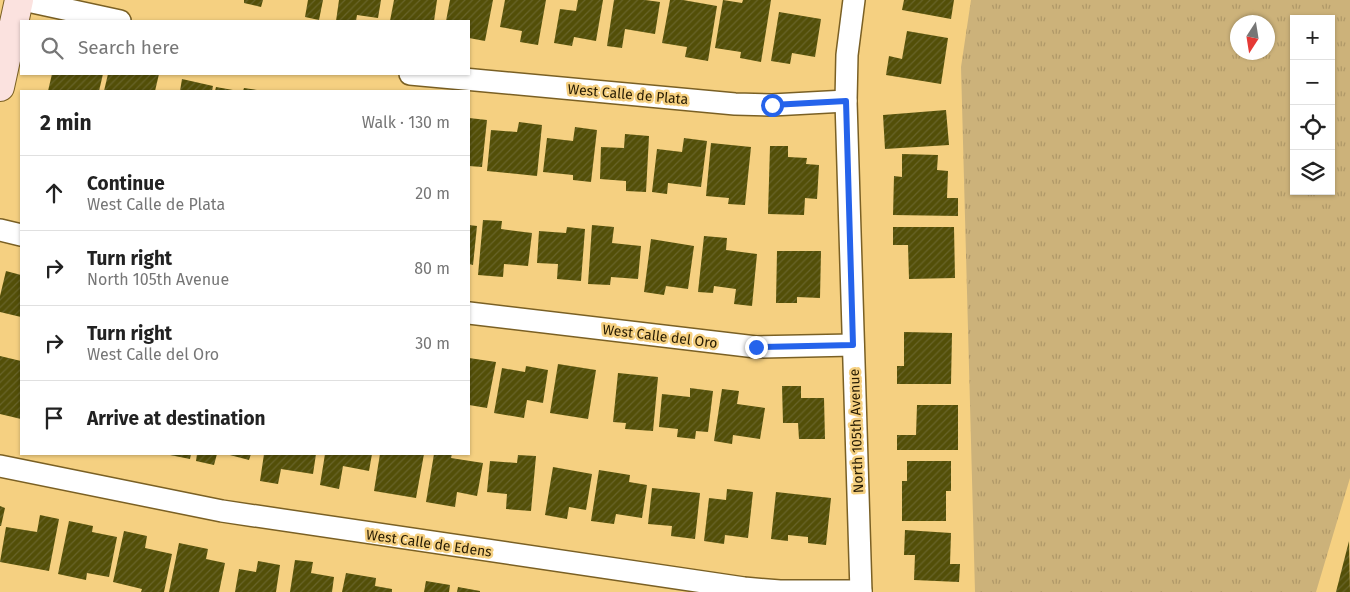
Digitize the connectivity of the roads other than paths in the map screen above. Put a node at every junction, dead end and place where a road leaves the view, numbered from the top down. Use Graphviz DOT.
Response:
graph roads {
  1 [pos="19,0"];
  2 [pos="23,0"];
  3 [pos="854,0"];
  4 [pos="115,20"];
  5 [pos="421,75"];
  6 [pos="0,87"];
  7 [pos="846,101"];
  8 [pos="0,230"];
  9 [pos="20,235"];
  10 [pos="470,313"];
  11 [pos="853,345"];
  12 [pos="0,466"];
  13 [pos="861,591"];
  1 -- 6 [label="street"];
  2 -- 4 [label="street"];
  3 -- 7 [label="street, North 105th Avenue"];
  5 -- 7 [label="street, West Calle de Plata"];
  7 -- 11 [label="street, North 105th Avenue"];
  8 -- 9 [label="street"];
  10 -- 11 [label="street, West Calle del Oro"];
  11 -- 13 [label="street, North 105th Avenue"];
  12 -- 13 [label="street, West Calle de Edens"];
}
